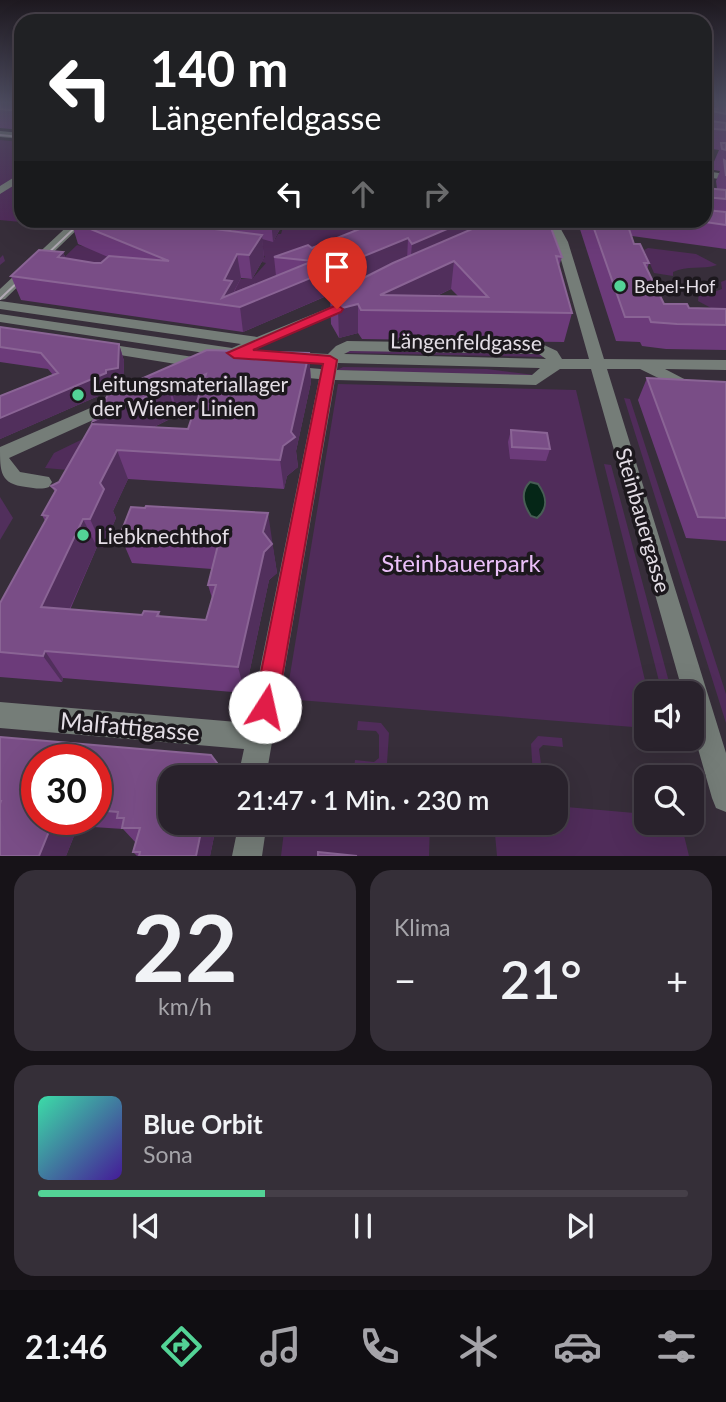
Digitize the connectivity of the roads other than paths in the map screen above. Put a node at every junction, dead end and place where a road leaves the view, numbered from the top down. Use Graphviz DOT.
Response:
graph roads {
  1 [pos="72,228"];
  2 [pos="539,228"];
  3 [pos="557,228"];
  4 [pos="562,242"];
  5 [pos="0,296"];
  6 [pos="362,298"];
  7 [pos="0,305"];
  8 [pos="0,318"];
  9 [pos="0,333"];
  10 [pos="267,356"];
  11 [pos="237,360"];
  12 [pos="596,362"];
  13 [pos="556,363"];
  14 [pos="641,363"];
  15 [pos="207,364"];
  16 [pos="726,365"];
  17 [pos="330,367"];
  18 [pos="178,376"];
  19 [pos="726,387"];
  20 [pos="137,394"];
  21 [pos="0,458"];
  22 [pos="42,482"];
  23 [pos="0,715"];
  24 [pos="259,737"];
  25 [pos="254,765"];
  26 [pos="722,772"];
  27 [pos="726,798"];
  28 [pos="251,835"];
  29 [pos="247,856"];
  1 -- 5 [label="street"];
  2 -- 4 [label="street"];
  3 -- 4 [label="street, Steinbauergasse"];
  4 -- 12 [label="street, Steinbauergasse"];
  6 -- 10 [label="street"];
  7 -- 10 [label="street"];
  8 -- 11 [label="street"];
  9 -- 15 [label="street"];
  10 -- 11 [label="street"];
  10 -- 17 [label="street"];
  11 -- 15 [label="street"];
  12 -- 13 [label="street, Längenfeldgasse"];
  12 -- 14 [label="street, Längenfeldgasse"];
  12 -- 26 [label="street, Steinbauergasse"];
  13 -- 17 [label="street"];
  13 -- 17 [label="street"];
  14 -- 16 [label="street, Längenfeldgasse"];
  14 -- 19 [label="street, Längenfeldgasse"];
  15 -- 18 [label="street"];
  17 -- 24 [label="street"];
  20 -- 21 [label="street"];
  21 -- 22 [label="street"];
  23 -- 24 [label="street, Malfattigasse"];
  24 -- 25 [label="street"];
  26 -- 27 [label="street, Steinbauergasse"];
  28 -- 29 [label="street"];
}
